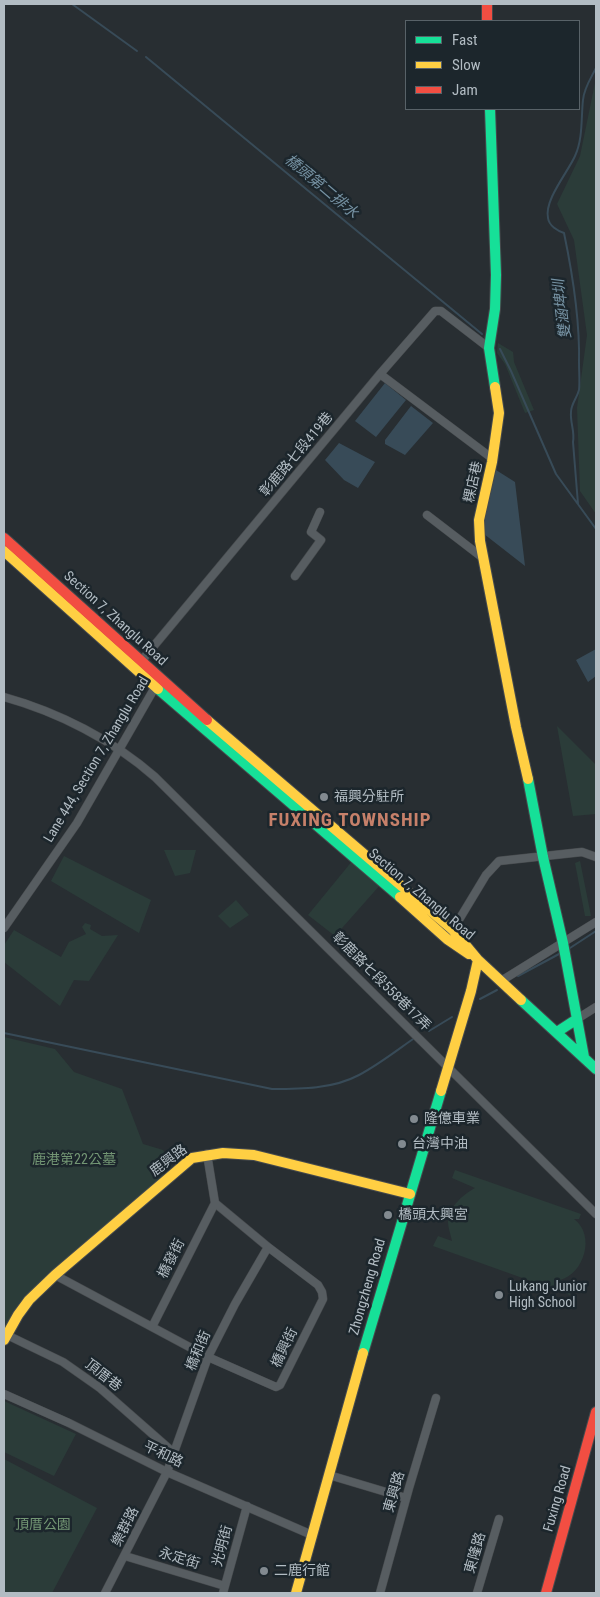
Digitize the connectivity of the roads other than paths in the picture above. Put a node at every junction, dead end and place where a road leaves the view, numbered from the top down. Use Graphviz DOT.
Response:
graph roads {
  1 [pos="487,4"];
  2 [pos="488,20"];
  3 [pos="490,110"];
  4 [pos="489,348"];
  5 [pos="380,374"];
  6 [pos="493,459"];
  7 [pos="320,512"];
  8 [pos="428,516"];
  9 [pos="4,538"];
  10 [pos="4,551"];
  11 [pos="483,558"];
  12 [pos="295,576"];
  13 [pos="138,665"];
  14 [pos="158,682"];
  15 [pos="4,697"];
  16 [pos="118,750"];
  17 [pos="543,857"];
  18 [pos="596,857"];
  19 [pos="596,922"];
  20 [pos="4,928"];
  21 [pos="453,930"];
  22 [pos="447,939"];
  23 [pos="563,943"];
  24 [pos="478,960"];
  25 [pos="500,981"];
  26 [pos="596,1007"];
  27 [pos="577,1019"];
  28 [pos="557,1032"];
  29 [pos="584,1057"];
  30 [pos="448,1066"];
  31 [pos="596,1069"];
  32 [pos="207,1154"];
  33 [pos="410,1194"];
  34 [pos="215,1203"];
  35 [pos="596,1214"];
  36 [pos="268,1247"];
  37 [pos="56,1275"];
  38 [pos="152,1327"];
  39 [pos="5,1338"];
  40 [pos="208,1357"];
  41 [pos="4,1394"];
  42 [pos="436,1398"];
  43 [pos="596,1412"];
  44 [pos="174,1453"];
  45 [pos="168,1472"];
  46 [pos="329,1475"];
  47 [pos="406,1498"];
  48 [pos="247,1506"];
  49 [pos="499,1519"];
  50 [pos="312,1535"];
  51 [pos="125,1556"];
  52 [pos="224,1590"];
  53 [pos="105,1593"];
  54 [pos="296,1593"];
  55 [pos="380,1593"];
  56 [pos="477,1593"];
  57 [pos="546,1593"];
  1 -- 2 [label="main road"];
  3 -- 4 [label="main road, 粿店巷"];
  4 -- 5 [label="street, 彰鹿路七段419巷"];
  4 -- 6 [label="main road, 粿店巷"];
  5 -- 6 [label="street"];
  5 -- 13 [label="street, 彰鹿路七段419巷"];
  6 -- 11 [label="main road, 粿店巷"];
  7 -- 12 [label="street"];
  8 -- 11 [label="street"];
  9 -- 13 [label="main road, Section 7, Zhanglu Road"];
  10 -- 13 [label="main road, Section 7, Zhanglu Road"];
  11 -- 17 [label="main road, 粿店巷"];
  13 -- 14 [label="main road, Section 7, Zhanglu Road"];
  14 -- 16 [label="street, Lane 444, Section 7, Zhanglu Road"];
  14 -- 21 [label="main road, Section 7, Zhanglu Road"];
  14 -- 22 [label="main road, Section 7, Zhanglu Road"];
  15 -- 16 [label="street, 彰鹿路七段558巷17弄"];
  16 -- 20 [label="street, Lane 444, Section 7, Zhanglu Road"];
  16 -- 30 [label="street, 彰鹿路七段558巷17弄"];
  17 -- 18 [label="street"];
  17 -- 21 [label="street"];
  17 -- 23 [label="main road, 粿店巷"];
  19 -- 23 [label="street"];
  21 -- 22 [label="street"];
  21 -- 24 [label="main road, Section 7, Zhanglu Road"];
  22 -- 24 [label="main road, Section 7, Zhanglu Road"];
  23 -- 25 [label="street"];
  23 -- 27 [label="main road, 粿店巷"];
  24 -- 25 [label="main road"];
  24 -- 30 [label="main road, Zhongzheng Road"];
  25 -- 28 [label="main road"];
  26 -- 27 [label="street"];
  27 -- 28 [label="main road"];
  27 -- 29 [label="main road, 粿店巷"];
  28 -- 29 [label="main road"];
  29 -- 31 [label="main road"];
  30 -- 33 [label="main road, Zhongzheng Road"];
  30 -- 35 [label="street, 彰鹿路七段558巷17弄"];
  32 -- 33 [label="main road, 鹿興路"];
  32 -- 34 [label="street"];
  32 -- 37 [label="main road, 鹿興路"];
  33 -- 46 [label="main road, Zhongzheng Road"];
  34 -- 36 [label="street, 橋興街"];
  34 -- 38 [label="street, 橋發街"];
  36 -- 40 [label="street, 橋和街"];
  36 -- 40 [label="street, 橋興街"];
  37 -- 38 [label="street, 橋興街"];
  37 -- 39 [label="main road, 鹿興路"];
  38 -- 40 [label="street, 橋興街"];
  39 -- 44 [label="street, 頂厝巷"];
  40 -- 44 [label="street, 橋和街"];
  41 -- 45 [label="street, 平和路"];
  42 -- 47 [label="street, 東興路"];
  43 -- 57 [label="main road, Fuxing Road"];
  44 -- 45 [label="street, 橋和街"];
  45 -- 48 [label="street, 平和路"];
  45 -- 51 [label="street, 樂群路"];
  46 -- 47 [label="street"];
  46 -- 50 [label="main road, Zhongzheng Road"];
  47 -- 55 [label="street, 東興路"];
  48 -- 50 [label="street, 平和路"];
  48 -- 52 [label="street, 光明街"];
  49 -- 56 [label="street, 東隆路"];
  50 -- 54 [label="main road, Zhongzheng Road"];
  51 -- 52 [label="street, 永定街"];
  51 -- 53 [label="street, 樂群路"];
}
